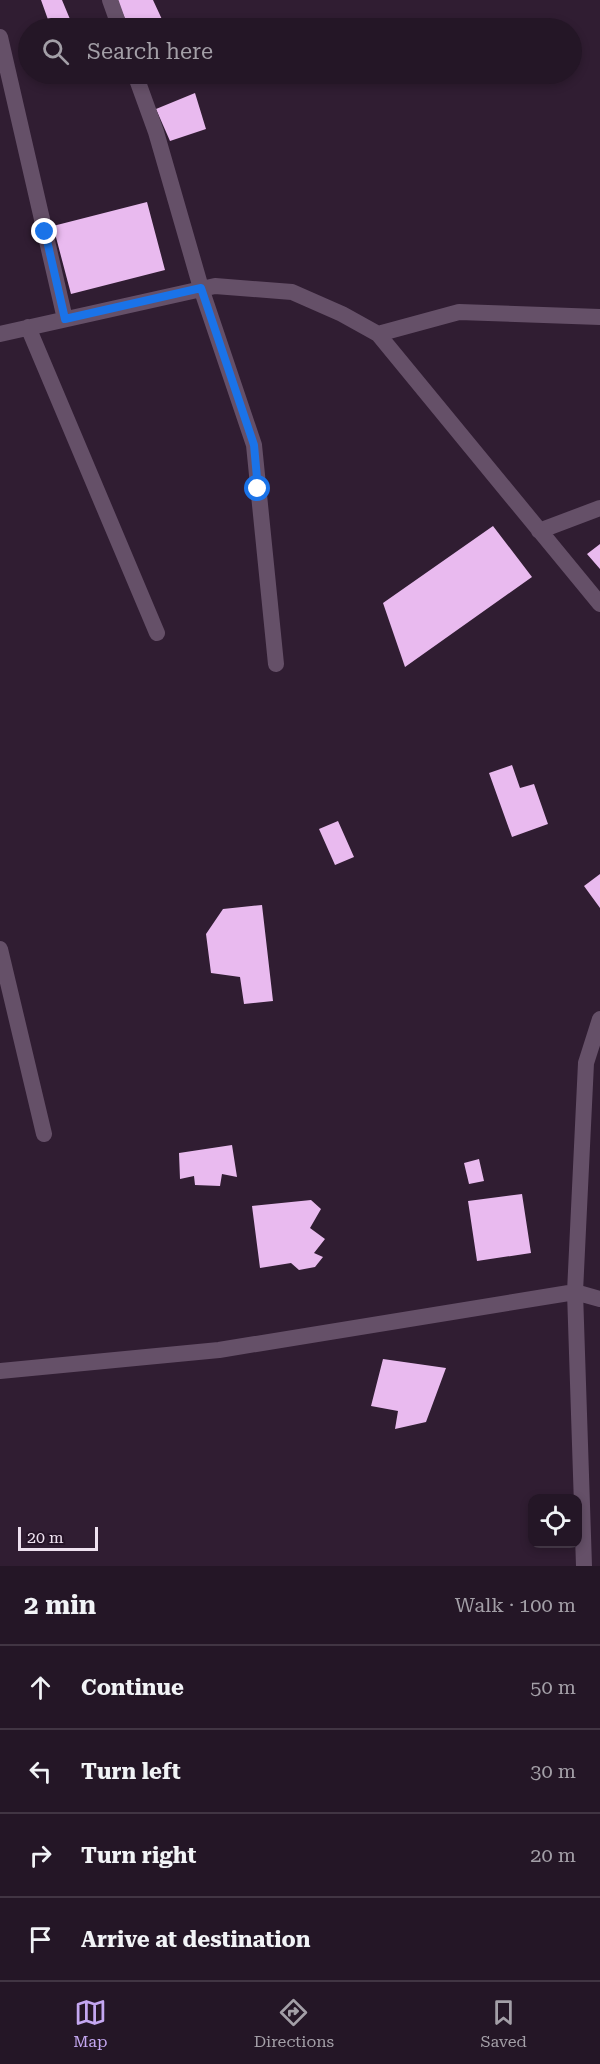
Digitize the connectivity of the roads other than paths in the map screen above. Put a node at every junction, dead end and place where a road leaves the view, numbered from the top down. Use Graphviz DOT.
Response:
graph roads {
  1 [pos="110,0"];
  2 [pos="116,18"];
  3 [pos="0,37"];
  4 [pos="139,84"];
  5 [pos="201,288"];
  6 [pos="600,317"];
  7 [pos="65,319"];
  8 [pos="28,327"];
  9 [pos="0,334"];
  10 [pos="378,334"];
  11 [pos="600,508"];
  12 [pos="539,531"];
  13 [pos="600,603"];
  14 [pos="157,633"];
  15 [pos="276,664"];
  16 [pos="0,949"];
  17 [pos="600,1019"];
  18 [pos="44,1134"];
  19 [pos="575,1292"];
  20 [pos="600,1299"];
  21 [pos="0,1371"];
  22 [pos="584,1566"];
  1 -- 2 [label="street"];
  3 -- 7 [label="street"];
  4 -- 5 [label="street"];
  5 -- 7 [label="street"];
  5 -- 10 [label="street"];
  5 -- 15 [label="street"];
  6 -- 10 [label="street"];
  7 -- 8 [label="street"];
  8 -- 9 [label="street"];
  8 -- 14 [label="street"];
  10 -- 12 [label="street"];
  11 -- 12 [label="street"];
  12 -- 13 [label="street"];
  16 -- 18 [label="street"];
  17 -- 19 [label="street"];
  19 -- 20 [label="street"];
  19 -- 21 [label="street"];
  19 -- 22 [label="street"];
}
